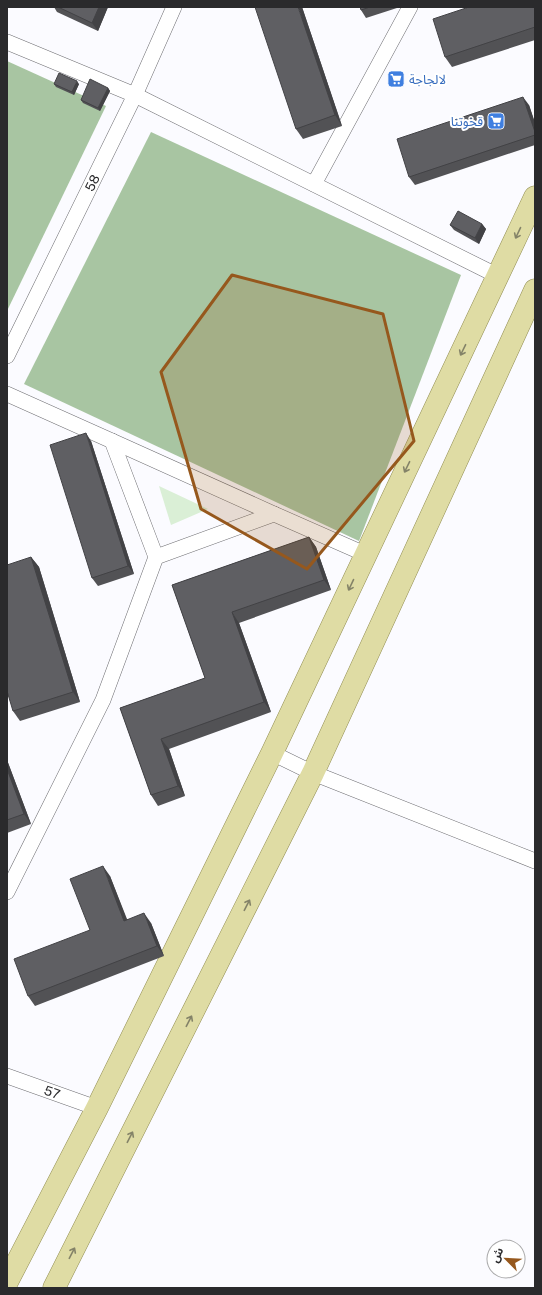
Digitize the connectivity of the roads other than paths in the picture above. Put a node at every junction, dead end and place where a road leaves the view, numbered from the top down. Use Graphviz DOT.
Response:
graph roads {
  1 [pos="174,7"];
  2 [pos="410,7"];
  3 [pos="7,42"];
  4 [pos="135,95"];
  5 [pos="314,184"];
  6 [pos="535,197"];
  7 [pos="498,276"];
  8 [pos="535,290"];
  9 [pos="7,356"];
  10 [pos="7,394"];
  11 [pos="112,440"];
  12 [pos="274,514"];
  13 [pos="365,554"];
  14 [pos="156,557"];
  15 [pos="272,753"];
  16 [pos="313,773"];
  17 [pos="535,861"];
  18 [pos="7,892"];
  19 [pos="7,1076"];
  20 [pos="97,1108"];
  21 [pos="7,1282"];
  22 [pos="54,1288"];
  1 -- 4 [label="street, 58"];
  2 -- 5 [label="street"];
  3 -- 4 [label="street"];
  4 -- 5 [label="street"];
  4 -- 9 [label="street, 58"];
  5 -- 7 [label="street"];
  6 -- 7 [label="main road, one-way"];
  7 -- 13 [label="main road, one-way"];
  8 -- 16 [label="main road"];
  10 -- 11 [label="street"];
  11 -- 12 [label="street"];
  11 -- 14 [label="street"];
  12 -- 13 [label="street"];
  12 -- 14 [label="street"];
  13 -- 15 [label="main road, one-way"];
  14 -- 18 [label="street"];
  15 -- 16 [label="street"];
  15 -- 20 [label="main road"];
  16 -- 17 [label="street"];
  22 -- 16 [label="main road, one-way"];
  19 -- 20 [label="street, 57"];
  20 -- 21 [label="main road"];
}
